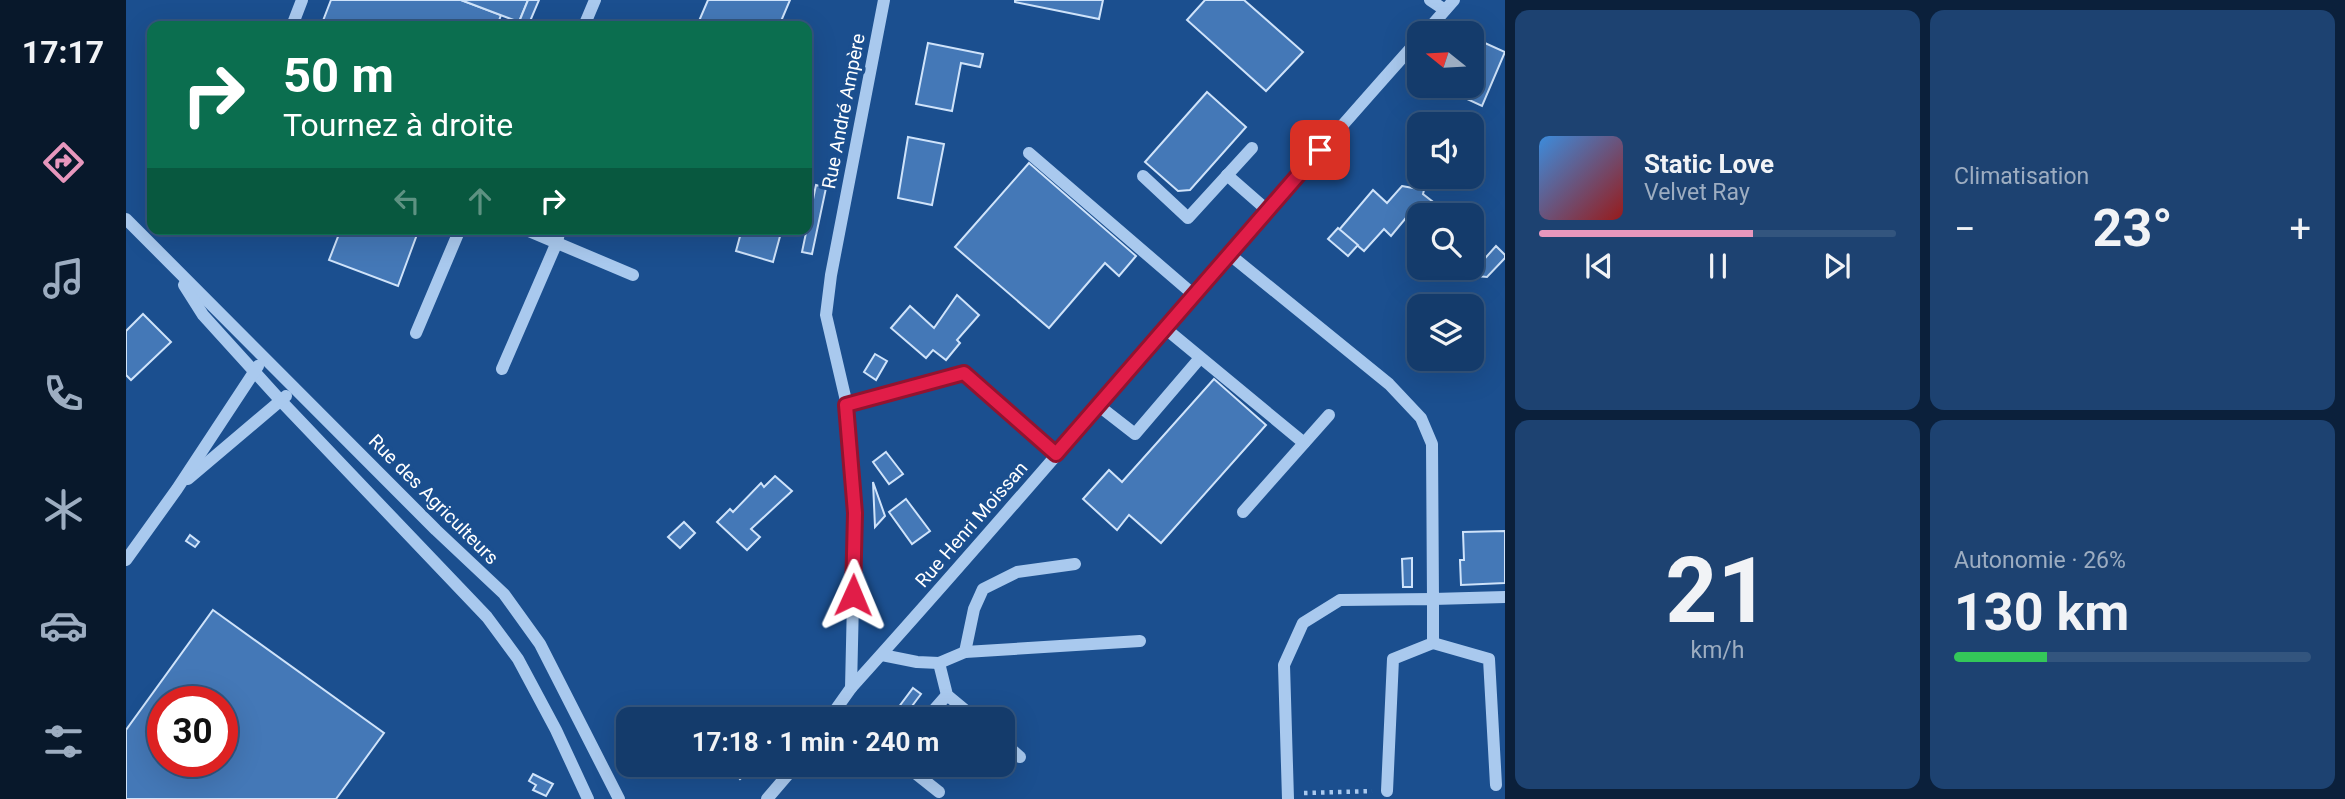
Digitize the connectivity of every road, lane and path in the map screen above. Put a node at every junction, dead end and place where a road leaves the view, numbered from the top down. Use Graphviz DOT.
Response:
graph roads {
  1 [pos="302,0"];
  2 [pos="595,0"];
  3 [pos="884,0"];
  4 [pos="1430,0"];
  5 [pos="1450,5"];
  6 [pos="294,21"];
  7 [pos="586,21"];
  8 [pos="1436,21"];
  9 [pos="1407,53"];
  10 [pos="1252,148"];
  11 [pos="1029,153"];
  12 [pos="1227,175"];
  13 [pos="1143,176"];
  14 [pos="1268,210"];
  15 [pos="126,219"];
  16 [pos="457,235"];
  17 [pos="558,235"];
  18 [pos="1229,254"];
  19 [pos="171,264"];
  20 [pos="632,275"];
  21 [pos="1194,295"];
  22 [pos="1166,329"];
  23 [pos="416,332"];
  24 [pos="264,357"];
  25 [pos="1200,358"];
  26 [pos="502,369"];
  27 [pos="255,371"];
  28 [pos="295,389"];
  29 [pos="281,401"];
  30 [pos="846,405"];
  31 [pos="1099,406"];
  32 [pos="1329,415"];
  33 [pos="1304,443"];
  34 [pos="1056,454"];
  35 [pos="177,489"];
  36 [pos="1243,512"];
  37 [pos="126,560"];
  38 [pos="1075,565"];
  39 [pos="1505,597"];
  40 [pos="1433,599"];
  41 [pos="1140,641"];
  42 [pos="1433,643"];
  43 [pos="965,652"];
  44 [pos="882,654"];
  45 [pos="939,663"];
  46 [pos="851,688"];
  47 [pos="947,695"];
  48 [pos="838,707"];
  49 [pos="936,707"];
  50 [pos="962,707"];
  51 [pos="1015,753"];
  52 [pos="1020,757"];
  53 [pos="786,777"];
  54 [pos="920,777"];
  55 [pos="1496,785"];
  56 [pos="1387,791"];
  57 [pos="939,792"];
  58 [pos="1288,796"];
  59 [pos="588,799"];
  60 [pos="619,799"];
  61 [pos="767,799"];
  1 -- 6 [label="street"];
  2 -- 7 [label="street"];
  3 -- 30 [label="street, Rue André Ampère"];
  4 -- 5 [label="street"];
  5 -- 8 [label="street"];
  9 -- 14 [label="street, Rue Henri Moissan"];
  10 -- 12 [label="street"];
  11 -- 21 [label="street"];
  12 -- 13 [label="street"];
  12 -- 14 [label="street"];
  14 -- 18 [label="street, Rue Henri Moissan"];
  15 -- 19 [label="street, Rue des Agriculteurs"];
  16 -- 23 [label="street"];
  17 -- 20 [label="street"];
  17 -- 26 [label="street"];
  18 -- 21 [label="street, Rue Henri Moissan"];
  18 -- 40 [label="street"];
  19 -- 24 [label="street, Rue des Agriculteurs"];
  19 -- 27 [label="street, Rue des Agriculteurs"];
  21 -- 22 [label="street, Rue Henri Moissan"];
  22 -- 25 [label="street"];
  22 -- 31 [label="street, Rue Henri Moissan"];
  24 -- 27 [label="street"];
  24 -- 28 [label="street, Rue des Agriculteurs"];
  25 -- 31 [label="street"];
  25 -- 33 [label="street"];
  27 -- 29 [label="street, Rue des Agriculteurs"];
  27 -- 35 [label="street"];
  28 -- 29 [label="street"];
  28 -- 60 [label="street, Rue des Agriculteurs"];
  29 -- 35 [label="street"];
  29 -- 59 [label="street, Rue des Agriculteurs"];
  30 -- 34 [label="street"];
  30 -- 46 [label="street, Rue André Ampère"];
  31 -- 34 [label="street, Rue Henri Moissan"];
  32 -- 33 [label="street"];
  33 -- 36 [label="street"];
  34 -- 44 [label="street, Rue Henri Moissan"];
  35 -- 37 [label="street"];
  38 -- 43 [label="street"];
  39 -- 40 [label="street"];
  40 -- 42 [label="street"];
  40 -- 58 [label="street"];
  41 -- 43 [label="street"];
  42 -- 55 [label="street"];
  42 -- 56 [label="street"];
  43 -- 45 [label="street"];
  44 -- 45 [label="street"];
  44 -- 46 [label="street, Rue Henri Moissan"];
  45 -- 47 [label="street"];
  46 -- 48 [label="street, Rue Henri Moissan"];
  47 -- 49 [label="street"];
  47 -- 50 [label="street"];
  51 -- 52 [label="street"];
  53 -- 61 [label="street"];
  54 -- 57 [label="street"];
  56 -- 58 [label="path"];
}
